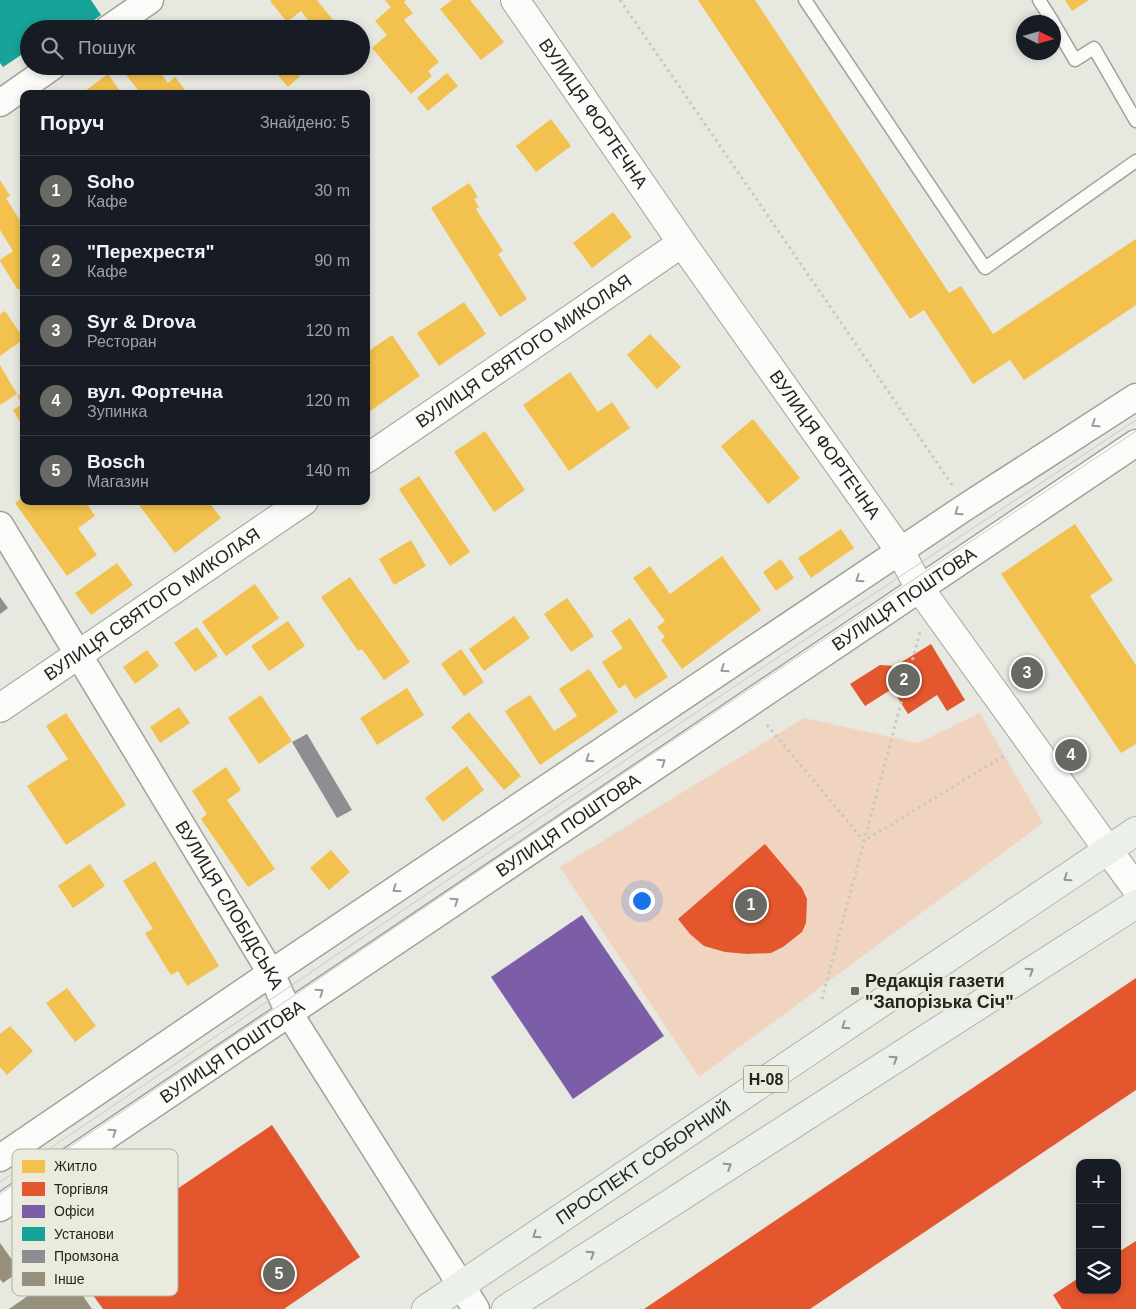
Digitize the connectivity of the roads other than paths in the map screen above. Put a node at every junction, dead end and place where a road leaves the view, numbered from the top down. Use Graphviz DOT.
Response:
graph roads {
  1 [pos="150,0"];
  2 [pos="515,0"];
  3 [pos="805,0"];
  4 [pos="1039,0"];
  5 [pos="1048,15"];
  6 [pos="121,20"];
  7 [pos="1061,36"];
  8 [pos="40,75"];
  9 [pos="0,102"];
  10 [pos="1136,121"];
  11 [pos="1136,161"];
  12 [pos="682,243"];
  13 [pos="1136,397"];
  14 [pos="1136,443"];
  15 [pos="370,456"];
  16 [pos="298,505"];
  17 [pos="0,525"];
  18 [pos="900,551"];
  19 [pos="920,588"];
  20 [pos="80,654"];
  21 [pos="0,708"];
  22 [pos="1136,831"];
  23 [pos="1108,850"];
  24 [pos="1136,888"];
  25 [pos="1136,904"];
  26 [pos="271,973"];
  27 [pos="289,1013"];
  28 [pos="13,1149"];
  29 [pos="87,1149"];
  30 [pos="12,1150"];
  31 [pos="0,1158"];
  32 [pos="12,1200"];
  33 [pos="0,1208"];
  34 [pos="460,1286"];
  35 [pos="426,1309"];
  36 [pos="476,1309"];
  37 [pos="506,1309"];
  1 -- 6 [label="street"];
  2 -- 12 [label="main road, ВУЛИЦЯ ФОРТЕЧНА"];
  3 -- 11 [label="lane"];
  4 -- 5 [label="lane"];
  7 -- 10 [label="lane"];
  8 -- 9 [label="street"];
  12 -- 15 [label="main road, ВУЛИЦЯ СВЯТОГО МИКОЛАЯ"];
  12 -- 18 [label="main road, ВУЛИЦЯ ФОРТЕЧНА"];
  13 -- 18 [label="street, one-way"];
  14 -- 19 [label="street, ВУЛИЦЯ ПОШТОВА"];
  16 -- 20 [label="main road, ВУЛИЦЯ СВЯТОГО МИКОЛАЯ"];
  17 -- 20 [label="street, ВУЛИЦЯ СЛОБІДСЬКА"];
  18 -- 19 [label="main road, ВУЛИЦЯ ФОРТЕЧНА"];
  18 -- 26 [label="street, one-way"];
  19 -- 23 [label="main road, ВУЛИЦЯ ФОРТЕЧНА"];
  27 -- 19 [label="street, ВУЛИЦЯ ПОШТОВА, one-way"];
  20 -- 21 [label="main road, ВУЛИЦЯ СВЯТОГО МИКОЛАЯ"];
  20 -- 26 [label="street, ВУЛИЦЯ СЛОБІДСЬКА"];
  22 -- 23 [label="main road, ПРОСПЕКТ СОБОРНИЙ / Н-08"];
  23 -- 24 [label="main road, ВУЛИЦЯ ФОРТЕЧНА"];
  23 -- 34 [label="main road, ПРОСПЕКТ СОБОРНИЙ / Н-08, one-way"];
  37 -- 25 [label="main road, one-way"];
  26 -- 27 [label="street, ВУЛИЦЯ СЛОБІДСЬКА"];
  26 -- 28 [label="street"];
  29 -- 27 [label="street, ВУЛИЦЯ ПОШТОВА, one-way"];
  27 -- 34 [label="street, ВУЛИЦЯ СЛОБІДСЬКА"];
  30 -- 31 [label="street"];
  33 -- 32 [label="street, ВУЛИЦЯ ПОШТОВА, one-way"];
  34 -- 35 [label="main road, ПРОСПЕКТ СОБОРНИЙ / Н-08"];
  34 -- 36 [label="street, ВУЛИЦЯ СЛОБІДСЬКА"];
}
